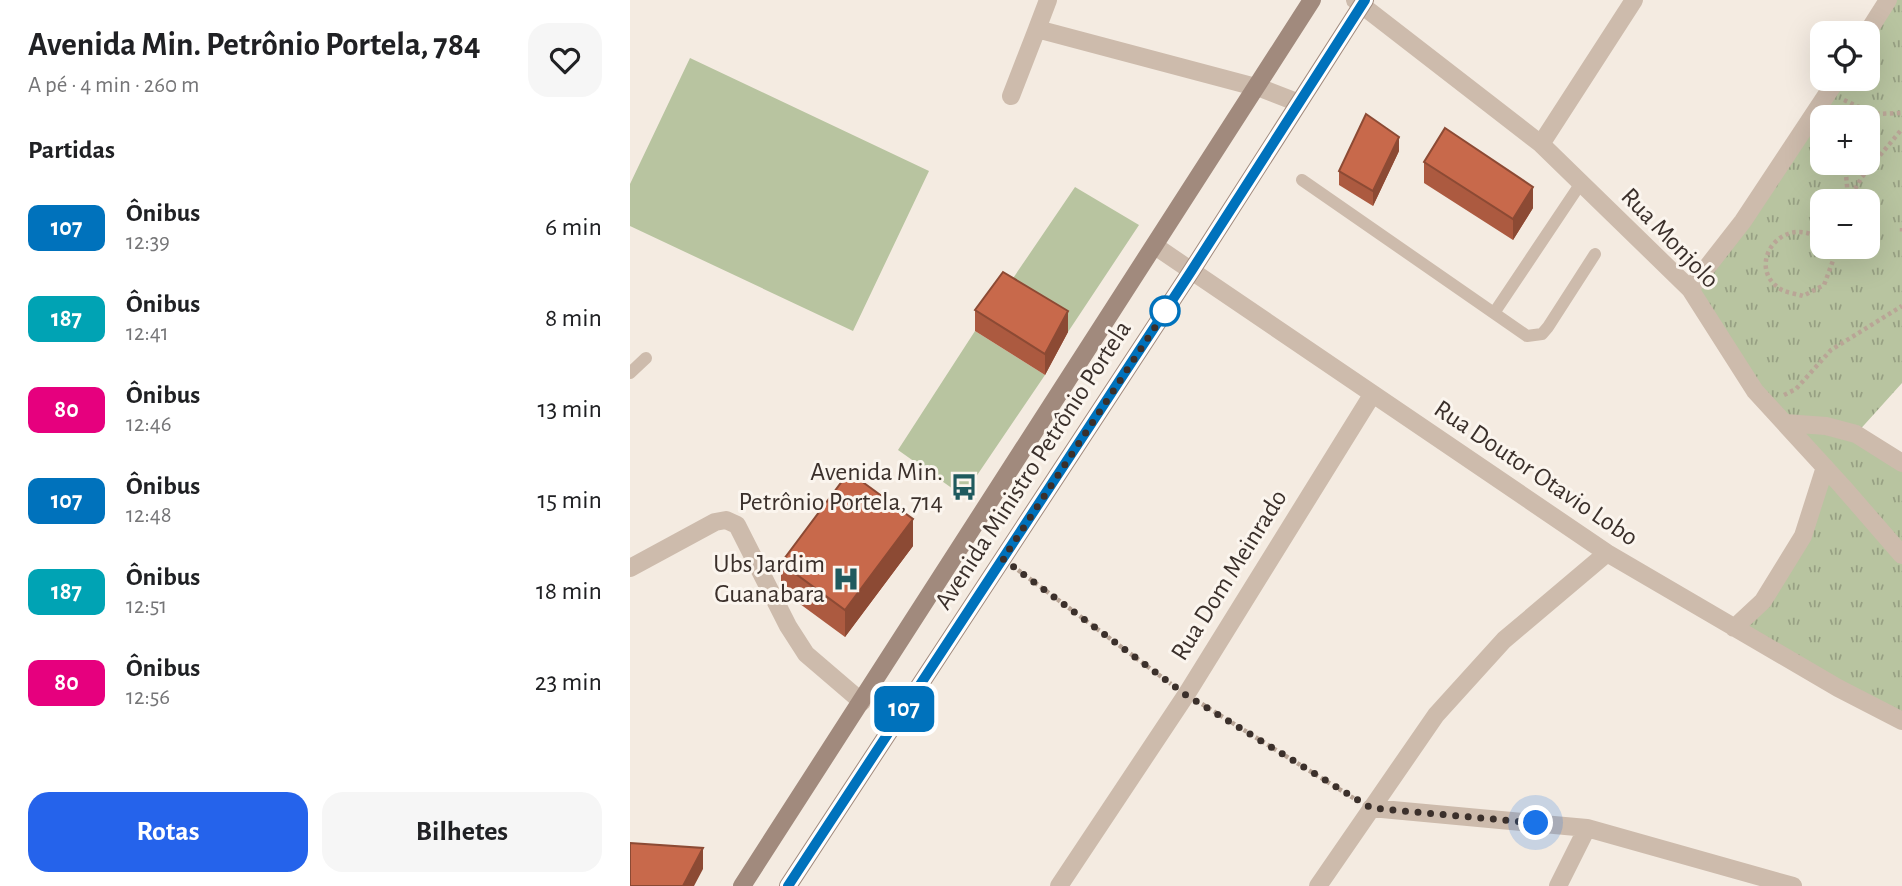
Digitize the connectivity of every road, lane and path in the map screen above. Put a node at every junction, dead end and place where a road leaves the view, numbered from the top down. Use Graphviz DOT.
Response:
graph roads {
  1 [pos="1048,0"];
  2 [pos="1312,0"];
  3 [pos="1634,0"];
  4 [pos="1888,0"];
  5 [pos="1361,2"];
  6 [pos="1875,21"];
  7 [pos="1037,29"];
  8 [pos="1257,87"];
  9 [pos="1829,91"];
  10 [pos="1840,91"];
  11 [pos="1011,96"];
  12 [pos="1299,103"];
  13 [pos="1855,105"];
  14 [pos="1902,113"];
  15 [pos="1880,114"];
  16 [pos="1902,130"];
  17 [pos="1541,144"];
  18 [pos="1302,180"];
  19 [pos="1581,183"];
  20 [pos="1855,189"];
  21 [pos="1810,232"];
  22 [pos="1156,246"];
  23 [pos="1595,254"];
  24 [pos="1835,259"];
  25 [pos="1192,270"];
  26 [pos="1690,289"];
  27 [pos="1902,306"];
  28 [pos="1494,313"];
  29 [pos="646,358"];
  30 [pos="630,373"];
  31 [pos="1372,395"];
  32 [pos="1767,404"];
  33 [pos="1785,423"];
  34 [pos="1902,463"];
  35 [pos="1825,467"];
  36 [pos="1607,553"];
  37 [pos="1902,555"];
  38 [pos="1003,559"];
  39 [pos="630,568"];
  40 [pos="1734,628"];
  41 [pos="1186,695"];
  42 [pos="862,702"];
  43 [pos="1902,721"];
  44 [pos="1371,808"];
  45 [pos="1587,828"];
  46 [pos="743,886"];
  47 [pos="788,886"];
  48 [pos="1059,886"];
  49 [pos="1318,886"];
  50 [pos="1559,886"];
  51 [pos="1793,886"];
  1 -- 7 [label="street"];
  2 -- 8 [label="main road, Avenida Ministro Petrônio Portela"];
  3 -- 17 [label="street"];
  4 -- 6 [label="street"];
  5 -- 12 [label="main road, Avenida Ministro Petrônio Portela"];
  5 -- 17 [label="street, Rua Monjolo"];
  7 -- 8 [label="street"];
  7 -- 11 [label="street"];
  8 -- 12 [label="street"];
  8 -- 22 [label="main road, Avenida Ministro Petrônio Portela"];
  9 -- 26 [label="street"];
  10 -- 13 [label="path"];
  12 -- 25 [label="main road, Avenida Ministro Petrônio Portela"];
  14 -- 15 [label="path"];
  16 -- 20 [label="path"];
  17 -- 19 [label="street, Rua Monjolo"];
  18 -- 28 [label="lane"];
  19 -- 26 [label="street, Rua Monjolo"];
  19 -- 28 [label="lane"];
  21 -- 24 [label="path"];
  22 -- 25 [label="street, Rua Doutor Otavio Lobo"];
  22 -- 42 [label="main road, Avenida Ministro Petrônio Portela"];
  23 -- 28 [label="lane"];
  25 -- 31 [label="street, Rua Doutor Otavio Lobo"];
  25 -- 38 [label="main road, Avenida Ministro Petrônio Portela"];
  26 -- 32 [label="street, Rua Monjolo"];
  27 -- 32 [label="path"];
  29 -- 30 [label="lane"];
  31 -- 36 [label="street, Rua Doutor Otavio Lobo"];
  31 -- 41 [label="street, Rua Dom Meinrado"];
  32 -- 33 [label="street, Rua Monjolo"];
  33 -- 34 [label="street"];
  33 -- 35 [label="street, Rua Monjolo"];
  35 -- 37 [label="street, Rua Monjolo"];
  35 -- 40 [label="street"];
  36 -- 40 [label="street, Rua Doutor Otavio Lobo"];
  36 -- 44 [label="street"];
  38 -- 41 [label="path"];
  38 -- 47 [label="main road, Avenida Ministro Petrônio Portela"];
  39 -- 42 [label="street"];
  40 -- 43 [label="street, Rua Doutor Otavio Lobo"];
  41 -- 44 [label="path"];
  41 -- 48 [label="street, Rua Dom Meinrado"];
  42 -- 46 [label="main road, Avenida Ministro Petrônio Portela"];
  44 -- 45 [label="street"];
  44 -- 49 [label="street"];
  45 -- 50 [label="street"];
  45 -- 51 [label="street"];
}
